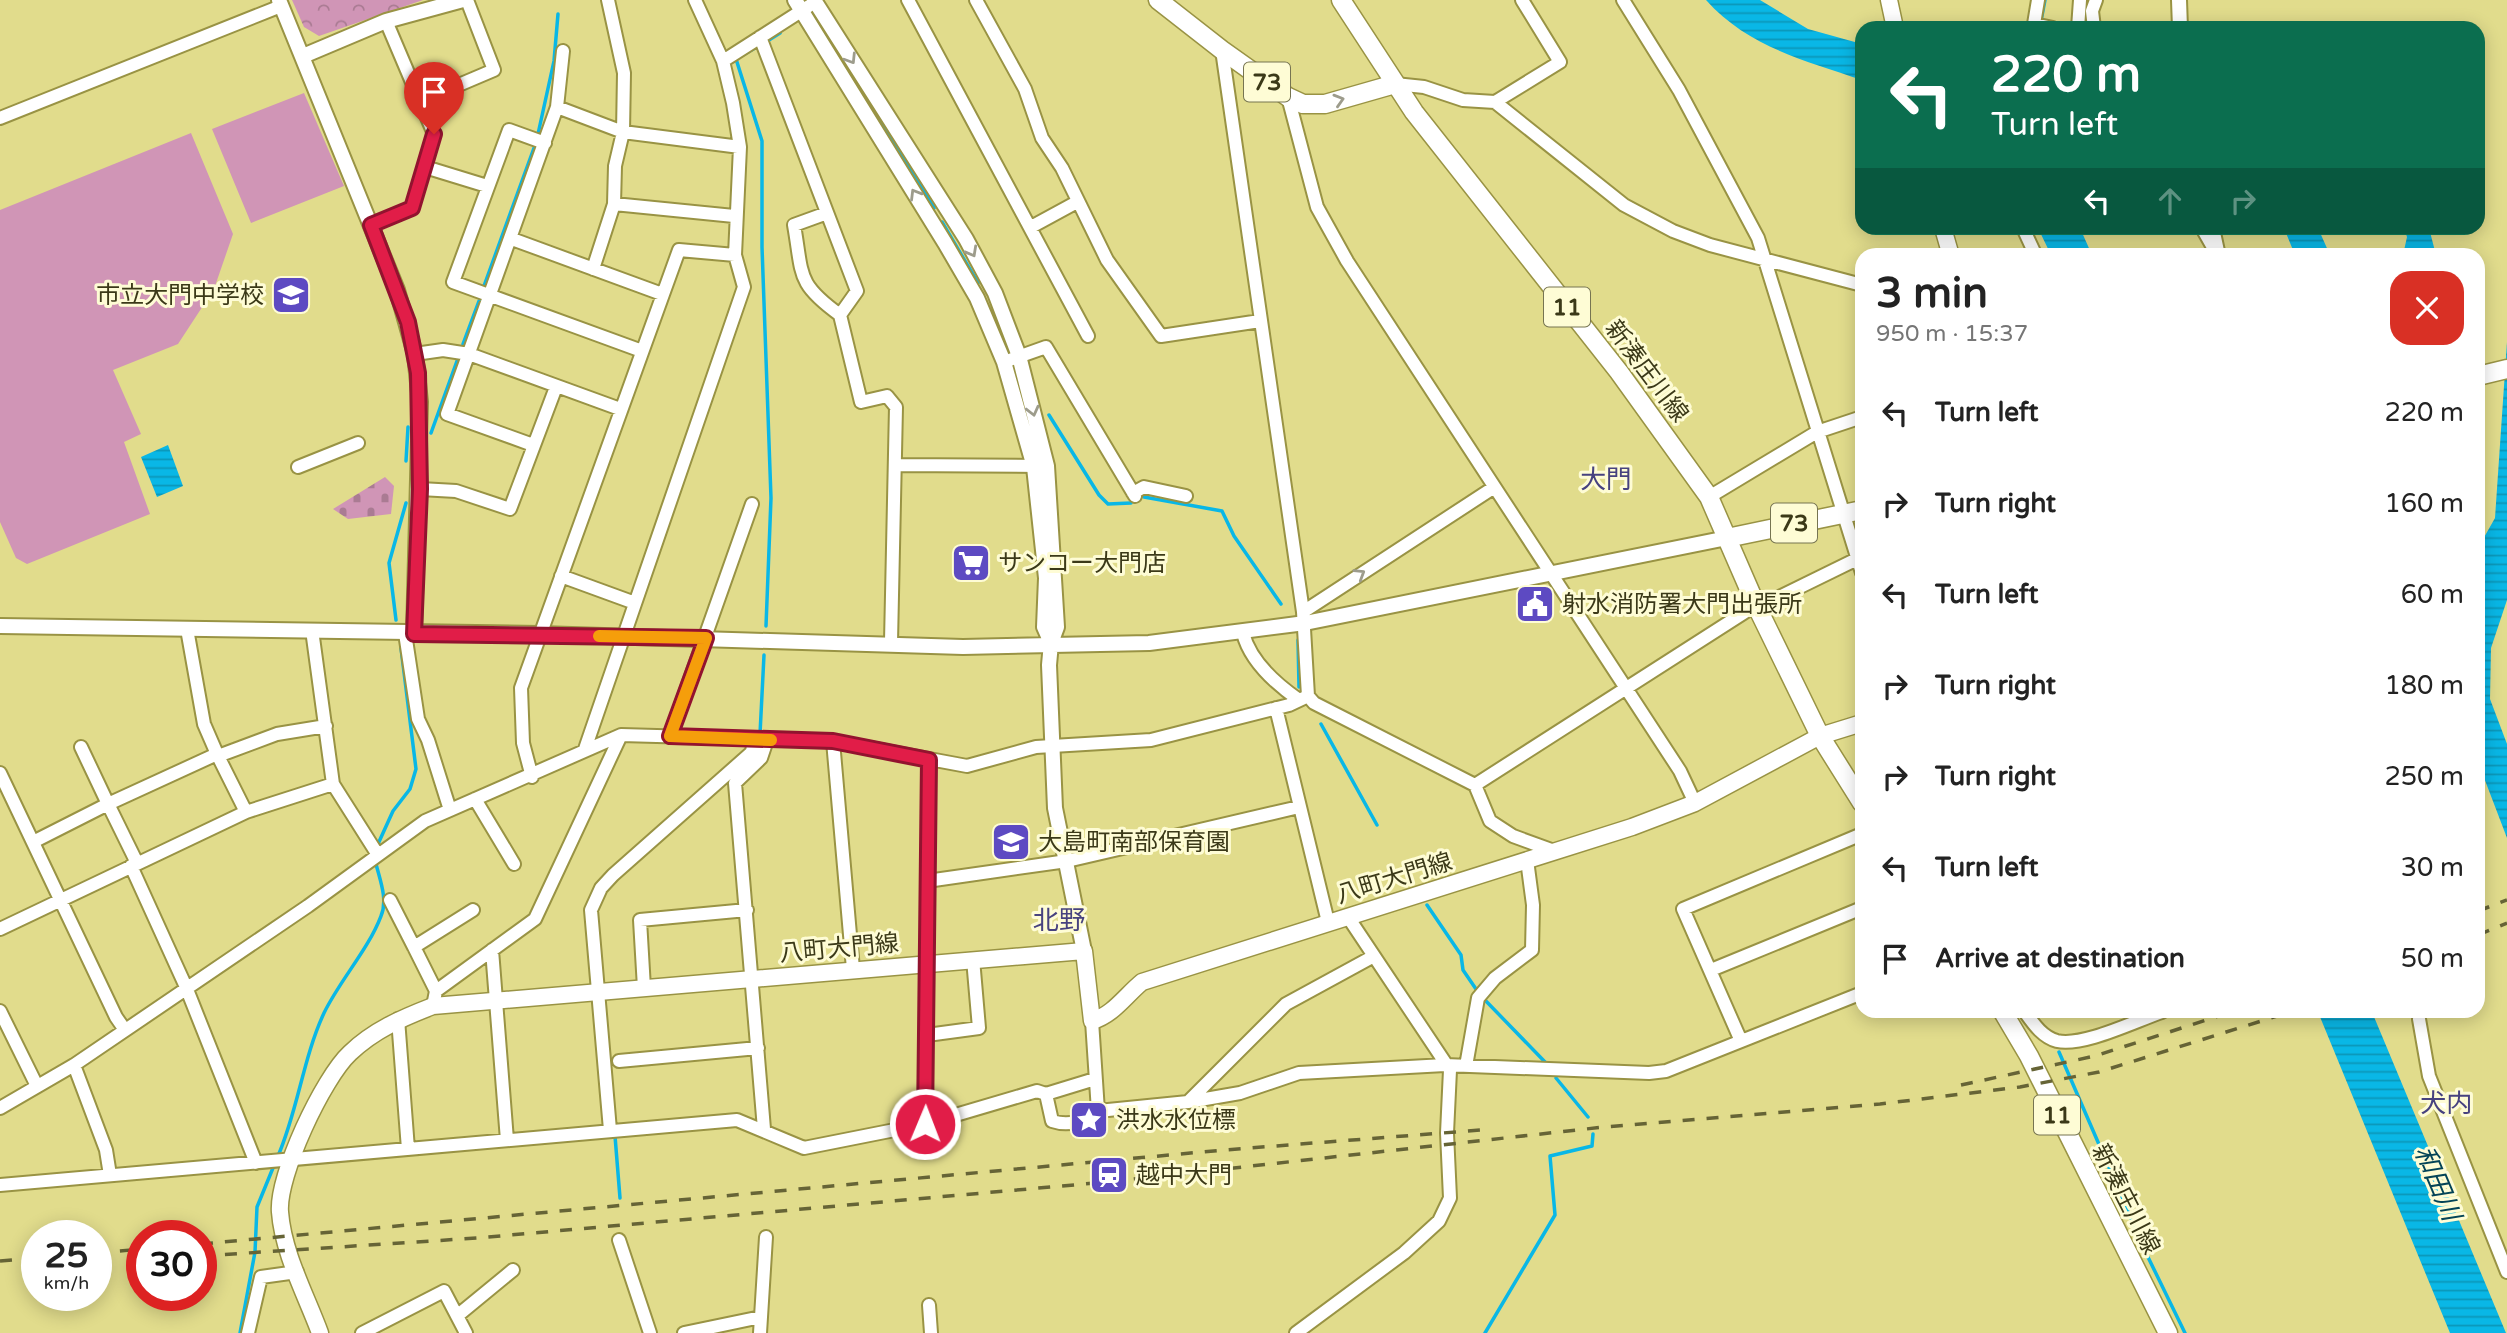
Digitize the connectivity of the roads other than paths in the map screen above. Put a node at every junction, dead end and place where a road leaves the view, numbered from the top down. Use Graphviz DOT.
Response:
graph roads {
  1 [pos="465,0"];
  2 [pos="608,0"];
  3 [pos="695,0"];
  4 [pos="908,0"];
  5 [pos="976,0"];
  6 [pos="1158,0"];
  7 [pos="1341,0"];
  8 [pos="1522,0"];
  9 [pos="1623,0"];
  10 [pos="1889,0"];
  11 [pos="2038,0"];
  12 [pos="2080,0"];
  13 [pos="2096,0"];
  14 [pos="2179,0"];
  15 [pos="816,1"];
  16 [pos="280,3"];
  17 [pos="799,5"];
  18 [pos="1894,21"];
  19 [pos="2034,21"];
  20 [pos="2085,21"];
  21 [pos="2089,21"];
  22 [pos="2180,21"];
  23 [pos="386,22"];
  24 [pos="760,37"];
  25 [pos="1222,50"];
  26 [pos="563,51"];
  27 [pos="303,56"];
  28 [pos="723,61"];
  29 [pos="1395,84"];
  30 [pos="1288,97"];
  31 [pos="421,101"];
  32 [pos="1495,102"];
  33 [pos="557,107"];
  34 [pos="0,118"];
  35 [pos="623,132"];
  36 [pos="545,143"];
  37 [pos="740,147"];
  38 [pos="425,166"];
  39 [pos="487,186"];
  40 [pos="1077,202"];
  41 [pos="614,204"];
  42 [pos="827,213"];
  43 [pos="734,216"];
  44 [pos="371,225"];
  45 [pos="1031,228"];
  46 [pos="512,239"];
  47 [pos="735,255"];
  48 [pos="1765,259"];
  49 [pos="593,269"];
  50 [pos="1855,283"];
  51 [pos="662,294"];
  52 [pos="491,296"];
  53 [pos="840,315"];
  54 [pos="1260,321"];
  55 [pos="1088,336"];
  56 [pos="642,351"];
  57 [pos="415,354"];
  58 [pos="469,354"];
  59 [pos="1018,356"];
  60 [pos="1004,362"];
  61 [pos="2507,369"];
  62 [pos="2485,374"];
  63 [pos="555,387"];
  64 [pos="620,409"];
  65 [pos="1855,419"];
  66 [pos="1817,432"];
  67 [pos="358,443"];
  68 [pos="533,444"];
  69 [pos="895,465"];
  70 [pos="298,467"];
  71 [pos="1040,467"];
  72 [pos="1493,488"];
  73 [pos="420,489"];
  74 [pos="1186,496"];
  75 [pos="1709,497"];
  76 [pos="752,504"];
  77 [pos="1853,511"];
  78 [pos="1855,535"];
  79 [pos="1727,538"];
  80 [pos="1855,560"];
  81 [pos="1548,572"];
  82 [pos="561,576"];
  83 [pos="635,603"];
  84 [pos="1756,607"];
  85 [pos="1304,617"];
  86 [pos="0,626"];
  87 [pos="187,628"];
  88 [pos="312,630"];
  89 [pos="1243,633"];
  90 [pos="410,634"];
  91 [pos="540,634"];
  92 [pos="624,636"];
  93 [pos="706,638"];
  94 [pos="891,642"];
  95 [pos="1051,643"];
  96 [pos="1624,688"];
  97 [pos="1304,698"];
  98 [pos="1276,708"];
  99 [pos="1855,725"];
  100 [pos="326,726"];
  101 [pos="621,735"];
  102 [pos="670,736"];
  103 [pos="1819,736"];
  104 [pos="754,739"];
  105 [pos="768,740"];
  106 [pos="833,741"];
  107 [pos="1052,746"];
  108 [pos="81,747"];
  109 [pos="585,749"];
  110 [pos="217,755"];
  111 [pos="929,760"];
  112 [pos="0,773"];
  113 [pos="532,776"];
  114 [pos="333,784"];
  115 [pos="1475,785"];
  116 [pos="1855,792"];
  117 [pos="475,799"];
  118 [pos="1695,803"];
  119 [pos="108,804"];
  120 [pos="1299,807"];
  121 [pos="450,810"];
  122 [pos="246,812"];
  123 [pos="1855,837"];
  124 [pos="33,842"];
  125 [pos="1554,851"];
  126 [pos="378,855"];
  127 [pos="1527,860"];
  128 [pos="1067,861"];
  129 [pos="514,864"];
  130 [pos="134,865"];
  131 [pos="927,881"];
  132 [pos="390,900"];
  133 [pos="60,901"];
  134 [pos="473,910"];
  135 [pos="747,910"];
  136 [pos="1855,911"];
  137 [pos="1348,917"];
  138 [pos="1328,922"];
  139 [pos="0,929"];
  140 [pos="414,947"];
  141 [pos="492,950"];
  142 [pos="1084,951"];
  143 [pos="1374,956"];
  144 [pos="973,959"];
  145 [pos="926,964"];
  146 [pos="853,969"];
  147 [pos="1711,971"];
  148 [pos="752,978"];
  149 [pos="186,987"];
  150 [pos="644,988"];
  151 [pos="597,992"];
  152 [pos="1855,996"];
  153 [pos="434,998"];
  154 [pos="497,1001"];
  155 [pos="0,1012"];
  156 [pos="2007,1018"];
  157 [pos="2029,1018"];
  158 [pos="2145,1018"];
  159 [pos="398,1019"];
  160 [pos="2419,1019"];
  161 [pos="1092,1021"];
  162 [pos="125,1030"];
  163 [pos="927,1035"];
  164 [pos="1741,1041"];
  165 [pos="758,1048"];
  166 [pos="618,1061"];
  167 [pos="74,1065"];
  168 [pos="1445,1065"];
  169 [pos="1466,1066"];
  170 [pos="1095,1079"];
  171 [pos="37,1086"];
  172 [pos="1046,1094"];
  173 [pos="1188,1102"];
  174 [pos="0,1108"];
  175 [pos="1098,1111"];
  176 [pos="925,1124"];
  177 [pos="764,1129"];
  178 [pos="610,1130"];
  179 [pos="507,1140"];
  180 [pos="408,1149"];
  181 [pos="291,1160"];
  182 [pos="256,1163"];
  183 [pos="110,1175"];
  184 [pos="0,1185"];
  185 [pos="766,1237"];
  186 [pos="619,1240"];
  187 [pos="513,1270"];
  188 [pos="297,1272"];
  189 [pos="2507,1272"];
  190 [pos="929,1305"];
  191 [pos="457,1316"];
  192 [pos="761,1317"];
  193 [pos="248,1333"];
  194 [pos="320,1333"];
  195 [pos="362,1333"];
  196 [pos="466,1333"];
  197 [pos="650,1333"];
  198 [pos="684,1333"];
  199 [pos="760,1333"];
  200 [pos="931,1333"];
  201 [pos="1296,1333"];
  202 [pos="2168,1333"];
  1 -- 23 [label="street"];
  1 -- 31 [label="street"];
  2 -- 35 [label="street"];
  3 -- 28 [label="street"];
  4 -- 45 [label="street"];
  5 -- 40 [label="street"];
  6 -- 25 [label="main road, 73"];
  7 -- 29 [label="main road, 新湊庄川線 / 11"];
  8 -- 32 [label="street"];
  9 -- 48 [label="street"];
  10 -- 18 [label="main road"];
  11 -- 19 [label="street"];
  12 -- 20 [label="street"];
  13 -- 21 [label="street"];
  14 -- 22 [label="street"];
  15 -- 17 [label="street"];
  15 -- 59 [label="street, one-way"];
  16 -- 27 [label="street"];
  16 -- 34 [label="street"];
  17 -- 24 [label="street"];
  60 -- 17 [label="street, one-way"];
  23 -- 27 [label="street"];
  23 -- 31 [label="street"];
  24 -- 28 [label="street"];
  24 -- 42 [label="street"];
  25 -- 30 [label="main road, 73"];
  25 -- 54 [label="street"];
  26 -- 33 [label="street"];
  27 -- 44 [label="street"];
  28 -- 37 [label="street"];
  30 -- 29 [label="main road, 73, one-way"];
  29 -- 32 [label="street"];
  29 -- 75 [label="main road, 新湊庄川線 / 11"];
  30 -- 72 [label="street"];
  31 -- 38 [label="street"];
  32 -- 48 [label="street"];
  33 -- 35 [label="street"];
  33 -- 36 [label="street"];
  35 -- 37 [label="street"];
  35 -- 41 [label="street"];
  36 -- 39 [label="street"];
  36 -- 46 [label="street"];
  37 -- 43 [label="street"];
  38 -- 39 [label="street"];
  38 -- 44 [label="street"];
  39 -- 52 [label="street"];
  40 -- 45 [label="street"];
  40 -- 54 [label="street"];
  41 -- 43 [label="street"];
  41 -- 49 [label="street"];
  42 -- 53 [label="street"];
  42 -- 53 [label="street"];
  43 -- 47 [label="street"];
  44 -- 57 [label="street"];
  45 -- 55 [label="street"];
  46 -- 49 [label="street"];
  46 -- 52 [label="street"];
  47 -- 51 [label="street"];
  47 -- 83 [label="street"];
  48 -- 50 [label="street"];
  48 -- 66 [label="street"];
  49 -- 51 [label="street"];
  51 -- 56 [label="street"];
  52 -- 56 [label="street"];
  52 -- 58 [label="street"];
  53 -- 69 [label="street"];
  54 -- 85 [label="street"];
  56 -- 64 [label="street"];
  57 -- 58 [label="street"];
  57 -- 73 [label="street"];
  58 -- 63 [label="street"];
  58 -- 68 [label="street"];
  59 -- 60 [label="street"];
  59 -- 71 [label="street, one-way"];
  59 -- 74 [label="street"];
  60 -- 71 [label="street"];
  61 -- 62 [label="main road"];
  63 -- 64 [label="street"];
  63 -- 68 [label="street"];
  64 -- 82 [label="street"];
  65 -- 66 [label="street"];
  66 -- 75 [label="street"];
  66 -- 77 [label="street"];
  67 -- 70 [label="street"];
  68 -- 73 [label="street"];
  69 -- 71 [label="street"];
  69 -- 94 [label="street"];
  71 -- 95 [label="street"];
  72 -- 81 [label="street"];
  85 -- 72 [label="street, one-way"];
  73 -- 90 [label="street"];
  75 -- 79 [label="main road, 新湊庄川線 / 11"];
  76 -- 93 [label="street"];
  77 -- 78 [label="street"];
  77 -- 79 [label="main road, 73"];
  79 -- 81 [label="street"];
  79 -- 84 [label="main road, 新湊庄川線 / 11"];
  80 -- 84 [label="street"];
  81 -- 85 [label="street"];
  81 -- 96 [label="street"];
  82 -- 83 [label="street"];
  82 -- 91 [label="street"];
  83 -- 92 [label="street"];
  84 -- 96 [label="street"];
  84 -- 103 [label="main road, 新湊庄川線 / 11"];
  85 -- 89 [label="street"];
  85 -- 97 [label="street"];
  86 -- 87 [label="street"];
  87 -- 88 [label="street"];
  87 -- 110 [label="street"];
  88 -- 90 [label="street"];
  88 -- 100 [label="street"];
  89 -- 95 [label="street"];
  89 -- 97 [label="street"];
  90 -- 91 [label="street"];
  90 -- 121 [label="street"];
  91 -- 92 [label="street"];
  91 -- 113 [label="street"];
  92 -- 93 [label="street"];
  92 -- 109 [label="street"];
  93 -- 94 [label="street"];
  93 -- 102 [label="street"];
  94 -- 95 [label="street"];
  95 -- 107 [label="street"];
  96 -- 115 [label="street"];
  96 -- 118 [label="street"];
  97 -- 98 [label="street"];
  97 -- 115 [label="street"];
  98 -- 107 [label="street"];
  98 -- 120 [label="street"];
  99 -- 103 [label="main road, 八町大門線"];
  100 -- 110 [label="street"];
  100 -- 114 [label="street"];
  101 -- 102 [label="street"];
  101 -- 109 [label="street"];
  101 -- 141 [label="street"];
  102 -- 104 [label="street"];
  103 -- 116 [label="main road, 新湊庄川線 / 11"];
  103 -- 118 [label="main road, 八町大門線"];
  104 -- 105 [label="street"];
  104 -- 151 [label="street"];
  105 -- 106 [label="street"];
  105 -- 135 [label="street"];
  106 -- 111 [label="street"];
  106 -- 146 [label="street"];
  107 -- 111 [label="street"];
  107 -- 128 [label="street"];
  108 -- 119 [label="street"];
  109 -- 113 [label="street"];
  110 -- 119 [label="street"];
  110 -- 122 [label="street"];
  111 -- 131 [label="street"];
  112 -- 124 [label="street"];
  113 -- 117 [label="street"];
  114 -- 122 [label="street"];
  114 -- 126 [label="street"];
  115 -- 125 [label="street"];
  117 -- 121 [label="street"];
  117 -- 129 [label="street"];
  118 -- 125 [label="main road, 八町大門線"];
  119 -- 124 [label="street"];
  119 -- 130 [label="street"];
  120 -- 128 [label="street"];
  120 -- 138 [label="street"];
  121 -- 126 [label="street"];
  122 -- 130 [label="street"];
  123 -- 147 [label="street"];
  124 -- 133 [label="street"];
  125 -- 127 [label="main road, 八町大門線"];
  126 -- 149 [label="street"];
  127 -- 137 [label="main road, 八町大門線"];
  127 -- 169 [label="street"];
  128 -- 131 [label="street"];
  128 -- 142 [label="street"];
  130 -- 133 [label="street"];
  130 -- 149 [label="street"];
  131 -- 145 [label="street"];
  132 -- 140 [label="street"];
  133 -- 139 [label="street"];
  133 -- 162 [label="street"];
  134 -- 140 [label="street"];
  135 -- 148 [label="street"];
  135 -- 150 [label="street"];
  136 -- 147 [label="street"];
  137 -- 138 [label="main road, 八町大門線"];
  137 -- 143 [label="street"];
  138 -- 161 [label="main road, 八町大門線"];
  140 -- 153 [label="street"];
  141 -- 153 [label="street"];
  141 -- 154 [label="street"];
  142 -- 144 [label="main road, 八町大門線"];
  142 -- 161 [label="main road"];
  143 -- 168 [label="street"];
  143 -- 173 [label="street"];
  144 -- 145 [label="main road, 八町大門線"];
  144 -- 163 [label="street"];
  145 -- 146 [label="main road, 八町大門線"];
  145 -- 163 [label="street"];
  146 -- 148 [label="main road, 八町大門線"];
  147 -- 164 [label="street"];
  148 -- 150 [label="main road, 八町大門線"];
  148 -- 165 [label="street"];
  149 -- 162 [label="street"];
  149 -- 182 [label="street"];
  150 -- 151 [label="main road, 八町大門線"];
  151 -- 154 [label="main road, 八町大門線"];
  151 -- 178 [label="street"];
  152 -- 164 [label="street"];
  153 -- 154 [label="main road, 八町大門線"];
  153 -- 159 [label="main road, 八町大門線"];
  154 -- 179 [label="street"];
  155 -- 171 [label="street"];
  156 -- 202 [label="main road, 新湊庄川線 / 11"];
  157 -- 158 [label="street"];
  159 -- 180 [label="street"];
  159 -- 181 [label="main road, 八町大門線"];
  160 -- 189 [label="street"];
  161 -- 170 [label="street"];
  162 -- 167 [label="street"];
  163 -- 176 [label="street"];
  164 -- 169 [label="street"];
  165 -- 166 [label="street"];
  165 -- 177 [label="street"];
  167 -- 171 [label="street"];
  167 -- 183 [label="street"];
  168 -- 169 [label="street"];
  168 -- 173 [label="street"];
  168 -- 201 [label="street"];
  170 -- 172 [label="street"];
  170 -- 175 [label="street"];
  171 -- 174 [label="street"];
  172 -- 175 [label="street"];
  172 -- 176 [label="street"];
  173 -- 175 [label="street"];
  176 -- 177 [label="street"];
  177 -- 178 [label="street"];
  178 -- 179 [label="street"];
  179 -- 180 [label="street"];
  180 -- 181 [label="street"];
  181 -- 182 [label="street"];
  181 -- 188 [label="main road, 八町大門線"];
  182 -- 183 [label="street"];
  183 -- 184 [label="street"];
  185 -- 192 [label="street"];
  186 -- 197 [label="street"];
  187 -- 191 [label="street"];
  188 -- 193 [label="street"];
  188 -- 194 [label="main road, 八町大門線"];
  190 -- 200 [label="street"];
  191 -- 195 [label="street"];
  191 -- 196 [label="street"];
  192 -- 198 [label="street"];
  192 -- 199 [label="street"];
}
